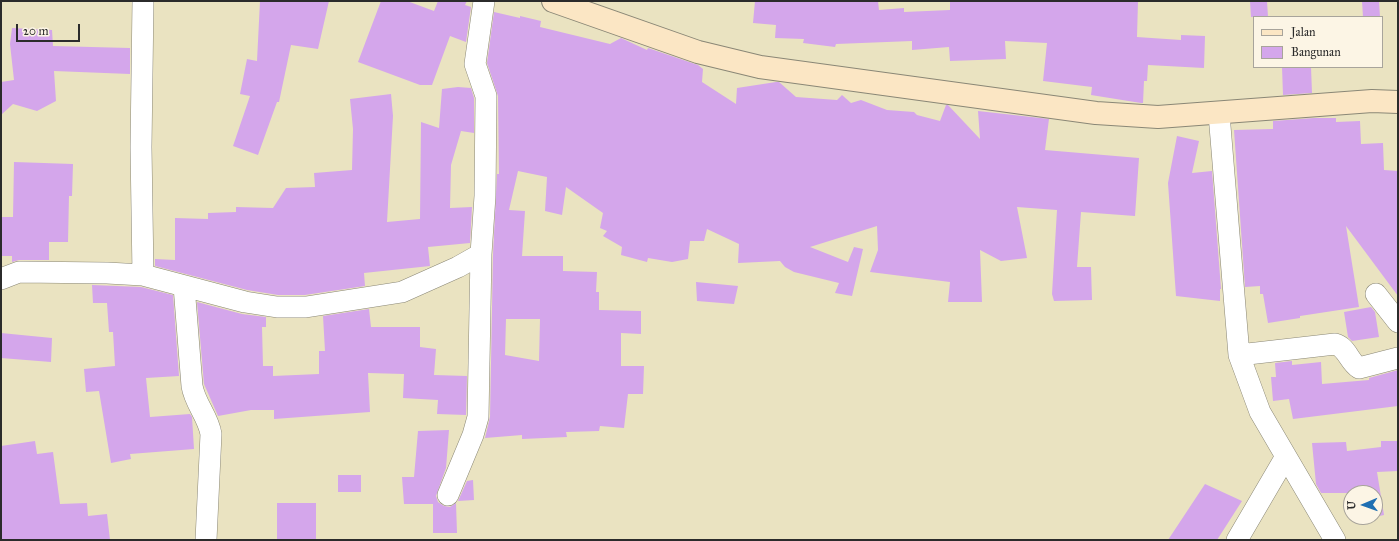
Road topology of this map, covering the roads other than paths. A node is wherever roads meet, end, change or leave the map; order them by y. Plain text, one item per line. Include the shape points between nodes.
1 (143, 1) edge
2 (484, 1) edge
3 (553, 1) edge
4 (1398, 102) edge
5 (1220, 114) junction
6 (481, 254) junction
7 (143, 275) junction
8 (1, 279) edge
9 (184, 286) junction
10 (1376, 294) dead end
11 (1398, 322) edge
12 (1239, 355) junction
13 (1398, 358) edge
14 (1286, 458) junction
15 (448, 495) dead end
16 (206, 540) edge
17 (1237, 540) edge
18 (1335, 540) edge

1 - 7 street via 140,147
2 - 6 street via 475,64 486,96 485,196
3 - 5 main road via 698,52 760,67 1096,113 1158,117
4 - 5 main road via 1372,101
5 - 12 street
6 - 9 street via 402,292 306,307 277,307 245,302
6 - 15 street via 478,417
7 - 8 street via 19,272
7 - 9 street
9 - 16 street via 192,386 207,418 211,434
10 - 11 street
12 - 13 street via 1335,344 1341,346 1359,368
12 - 14 street via 1260,412
14 - 17 street
14 - 18 street

